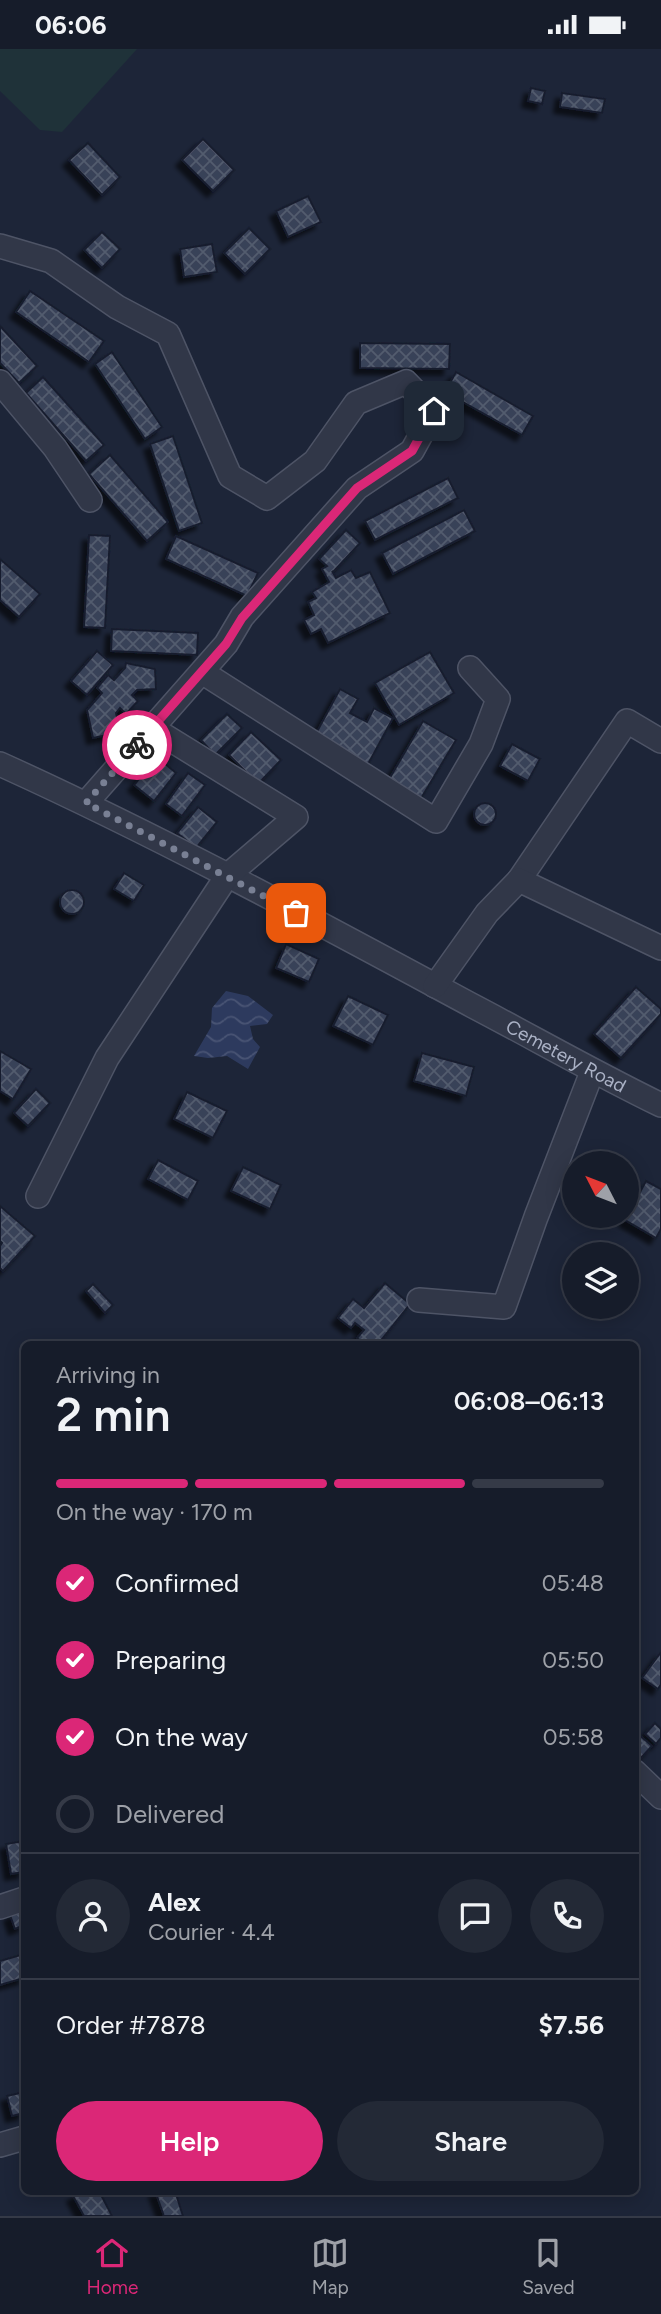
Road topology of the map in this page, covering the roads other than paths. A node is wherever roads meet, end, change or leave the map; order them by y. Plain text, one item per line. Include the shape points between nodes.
1 (0, 246) edge
2 (0, 383) edge
3 (90, 500) dead end
4 (470, 668) dead end
5 (202, 671) junction
6 (152, 728) junction
7 (661, 741) edge
8 (0, 764) edge
9 (86, 803) junction
10 (227, 876) junction
11 (519, 880) junction
12 (661, 947) edge
13 (435, 986) junction
14 (592, 1072) junction
15 (661, 1105) edge
16 (38, 1196) dead end
17 (419, 1300) dead end
18 (639, 1776) edge
19 (661, 1797) edge
20 (21, 1900) edge
21 (0, 1907) edge
22 (21, 2139) edge
23 (0, 2145) edge

1 - 5 street via 51,261 117,307 168,334 230,476 267,498 315,461 356,403 405,381 434,411 412,451 357,488 242,618
2 - 3 street via 55,448
4 - 5 street via 498,699 481,744 436,821
5 - 6 street
6 - 9 street
6 - 10 street via 296,817
7 - 11 street via 627,721
8 - 9 street, Cemetery Road
9 - 10 street, Cemetery Road
10 - 13 street, Cemetery Road
10 - 16 street via 107,1058
11 - 12 street
11 - 13 street via 487,913
13 - 14 street, Cemetery Road
14 - 15 street, Cemetery Road
14 - 17 street via 505,1307
18 - 19 street
20 - 21 street
22 - 23 street

